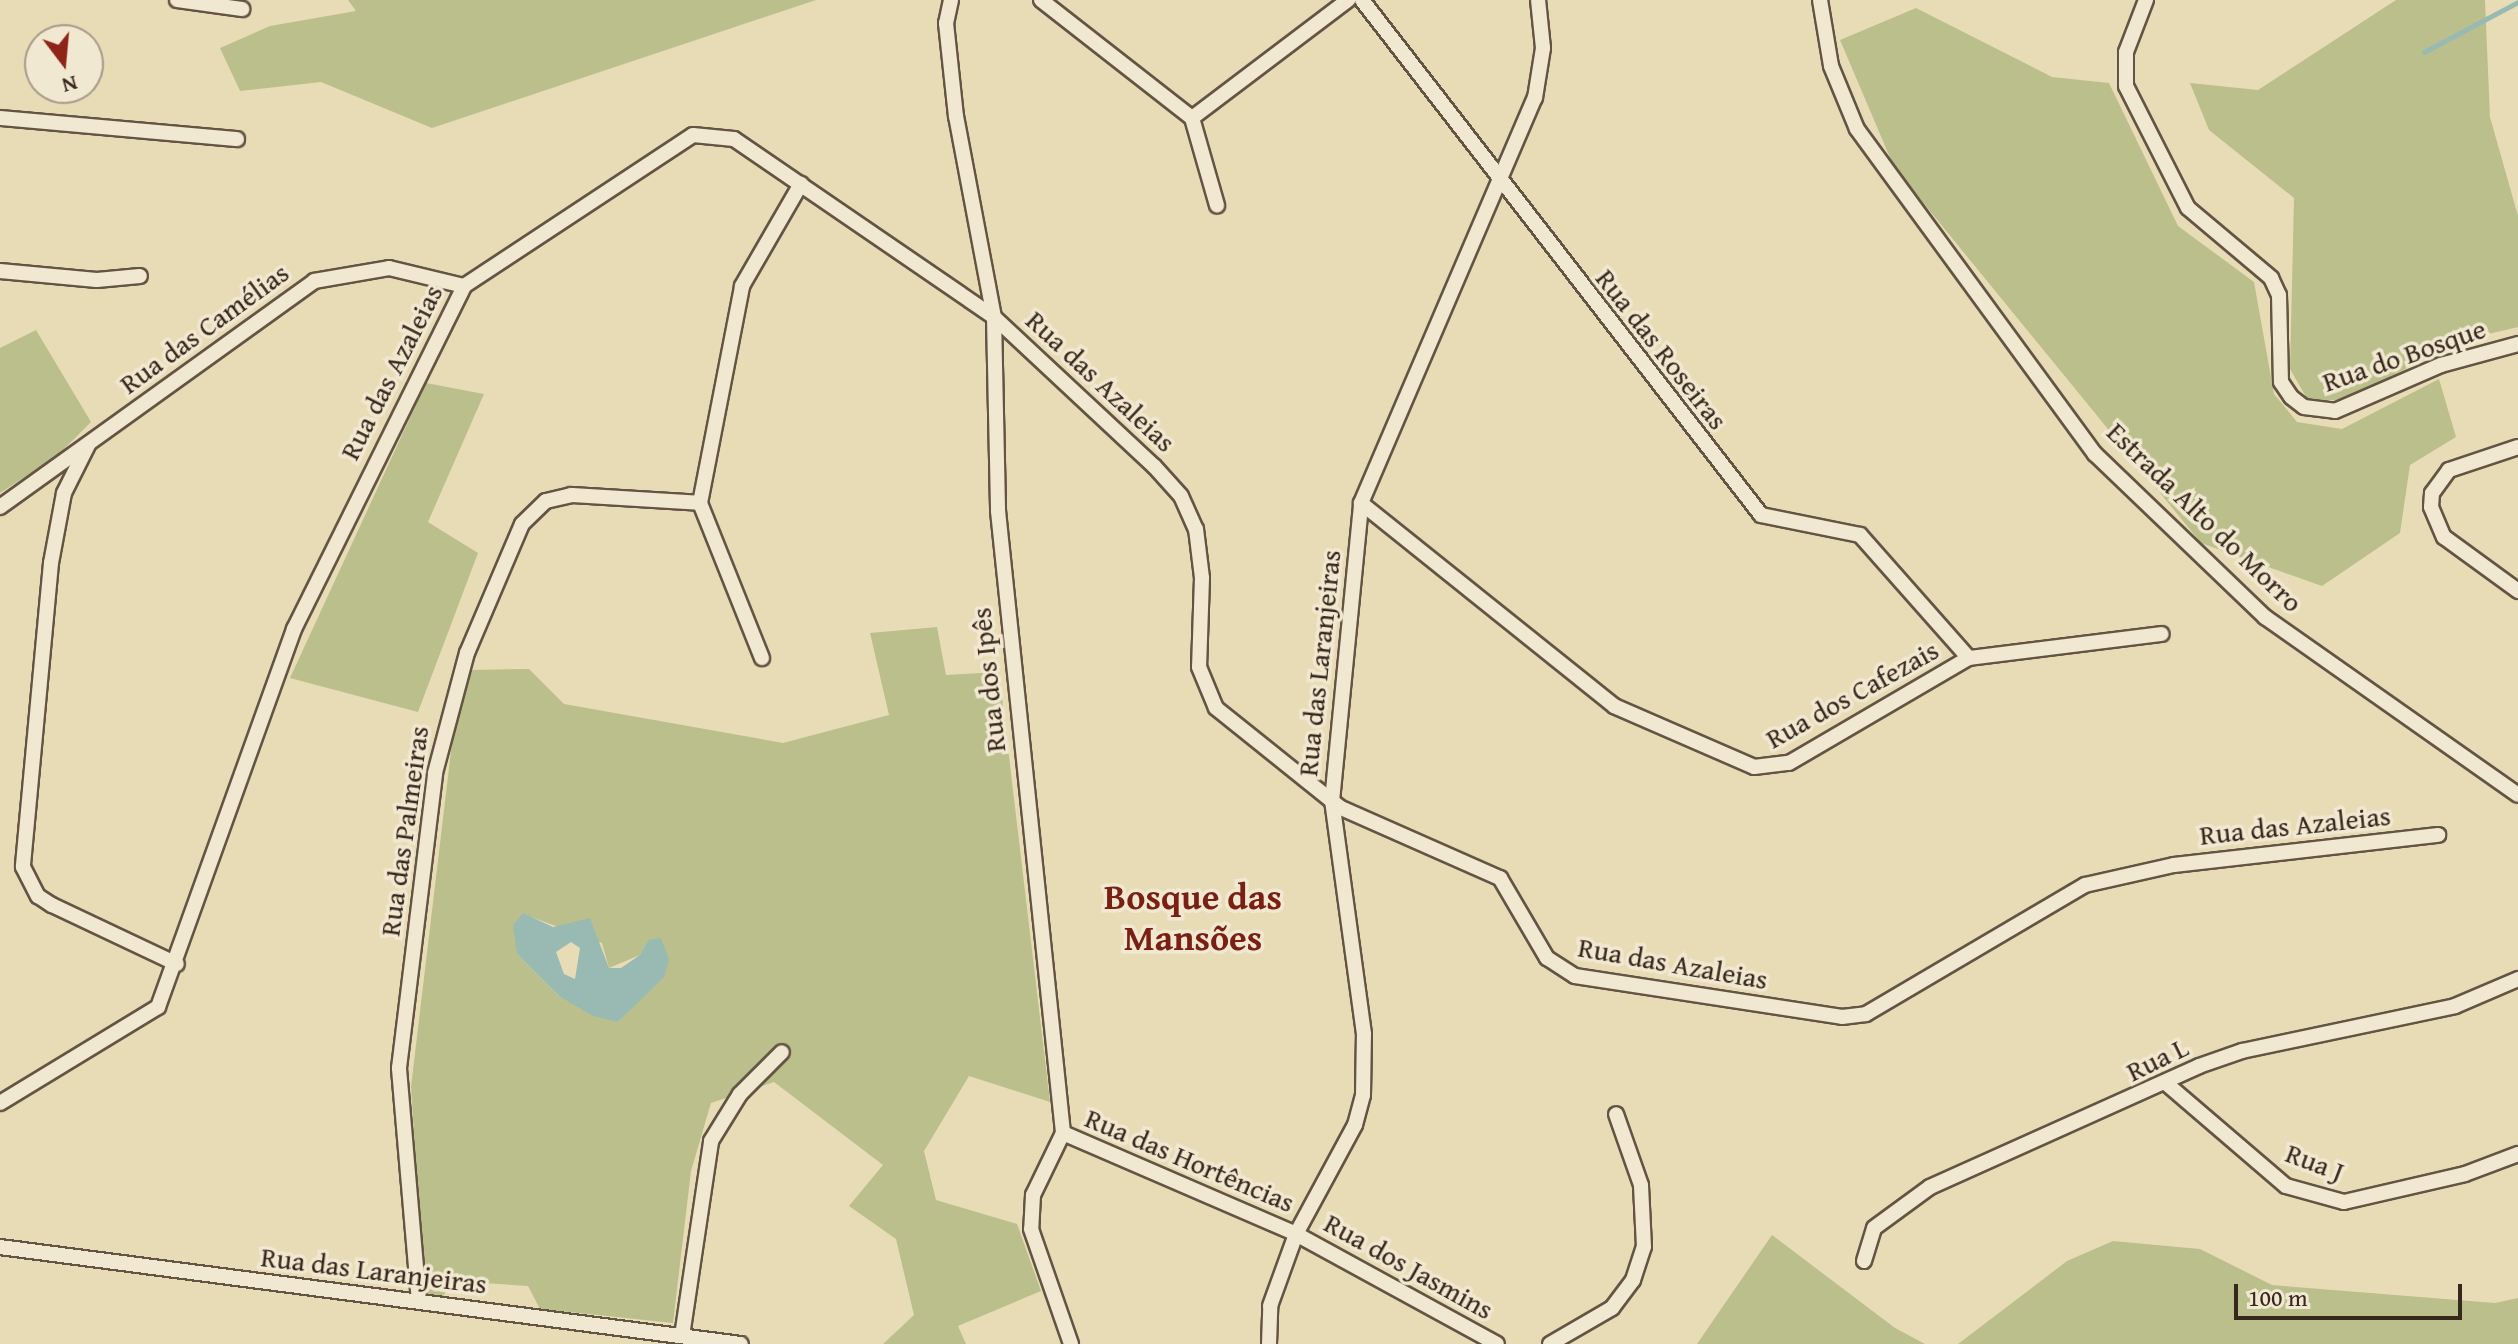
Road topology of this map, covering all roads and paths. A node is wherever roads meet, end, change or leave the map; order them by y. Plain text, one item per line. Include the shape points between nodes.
1 (177, 0) edge
2 (951, 0) edge
3 (1041, 0) edge
4 (1348, 0) edge
5 (1362, 0) edge
6 (1538, 0) edge
7 (1820, 0) edge
8 (2146, 0) edge
9 (242, 9) dead end
10 (0, 118) edge
11 (1192, 118) junction
12 (237, 139) dead end
13 (1497, 181) junction
14 (801, 184) junction
15 (1217, 205) dead end
16 (0, 271) edge
17 (140, 276) dead end
18 (464, 286) junction
19 (994, 317) junction
20 (2518, 344) edge
21 (88, 445) junction
22 (2518, 447) edge
23 (700, 503) junction
24 (1361, 503) junction
25 (0, 507) edge
26 (2518, 591) edge
27 (2162, 634) dead end
28 (762, 658) dead end
29 (1969, 658) junction
30 (2518, 795) edge
31 (1332, 801) junction
32 (2438, 835) dead end
33 (177, 964) junction
34 (2518, 979) edge
35 (782, 1052) dead end
36 (2168, 1085) junction
37 (0, 1089) edge
38 (15, 1094) junction
39 (0, 1103) edge
40 (1616, 1114) dead end
41 (1063, 1133) junction
42 (2518, 1154) edge
43 (1296, 1234) junction
44 (0, 1247) edge
45 (1864, 1261) dead end
46 (419, 1302) junction
47 (682, 1336) junction
48 (741, 1344) edge
49 (1071, 1344) edge
50 (1269, 1344) edge
51 (1497, 1344) edge
52 (1550, 1344) edge

1 - 9 street
2 - 19 street, Rua dos Ipês via 946,23 954,103
3 - 11 street
4 - 11 street
5 - 13 street, Rua das Roseiras
6 - 13 street, Rua das Laranjeiras via 1542,69
7 - 30 street, Estrada Alto do Morro via 1831,66 1857,129 2095,454 2265,617
8 - 20 street, Rua do Bosque via 2126,52 2126,86 2188,208 2271,278 2280,304 2281,382 2291,397 2304,407 2335,411 2441,365
10 - 12 street
11 - 15 street
13 - 24 street, Rua das Laranjeiras
13 - 29 street, Rua das Roseiras via 1761,515 1860,535
14 - 18 street, Rua das Azaleias via 734,139 693,135
14 - 19 street, Rua das Azaleias
14 - 23 street via 742,286
16 - 17 street via 97,280
18 - 21 street, Rua das Camélias via 389,268 314,281
18 - 33 street, Rua das Azaleias via 294,629
19 - 31 street, Rua das Azaleias via 1181,496 1196,529 1202,578 1199,667 1204,689 1231,722
19 - 41 street, Rua dos Ipês via 998,511
21 - 25 street, Rua das Camélias
21 - 33 street via 64,493 51,563 23,867 38,896 52,905
22 - 26 street via 2449,470 2432,493 2431,507 2444,537
23 - 28 street
23 - 46 street, Rua das Palmeiras via 571,495 546,501 522,524 467,653 435,773 399,1068
24 - 29 street, Rua dos Cafezais via 1614,706 1754,767 1789,763
24 - 31 street, Rua das Laranjeiras
27 - 29 street, Rua dos Cafezais
31 - 32 street, Rua das Azaleias via 1500,878 1547,958 1575,976 1842,1017 1884,1007 2085,885 2174,865
31 - 43 street, Rua das Laranjeiras via 1365,1071 1355,1125
33 - 38 street, Rua das Azaleias via 158,1007
34 - 36 street, Rua L via 2455,1006 2242,1051
35 - 47 street via 740,1094 711,1141
36 - 42 street, Rua J via 2286,1186 2344,1202 2465,1174
36 - 45 street, Rua L via 1930,1187 1874,1228
37 - 38 street
38 - 39 street, Rua das Azaleias
40 - 52 street via 1644,1199 1644,1247 1633,1280 1612,1308
41 - 43 street, Rua das Hortências
41 - 49 street, Rua dos Ipês via 1030,1213
43 - 50 street, Rua das Laranjeiras via 1270,1306
43 - 51 street, Rua dos Jasmins
44 - 46 street, Rua das Laranjeiras
46 - 47 street, Rua das Laranjeiras
47 - 48 street, Rua das Laranjeiras

